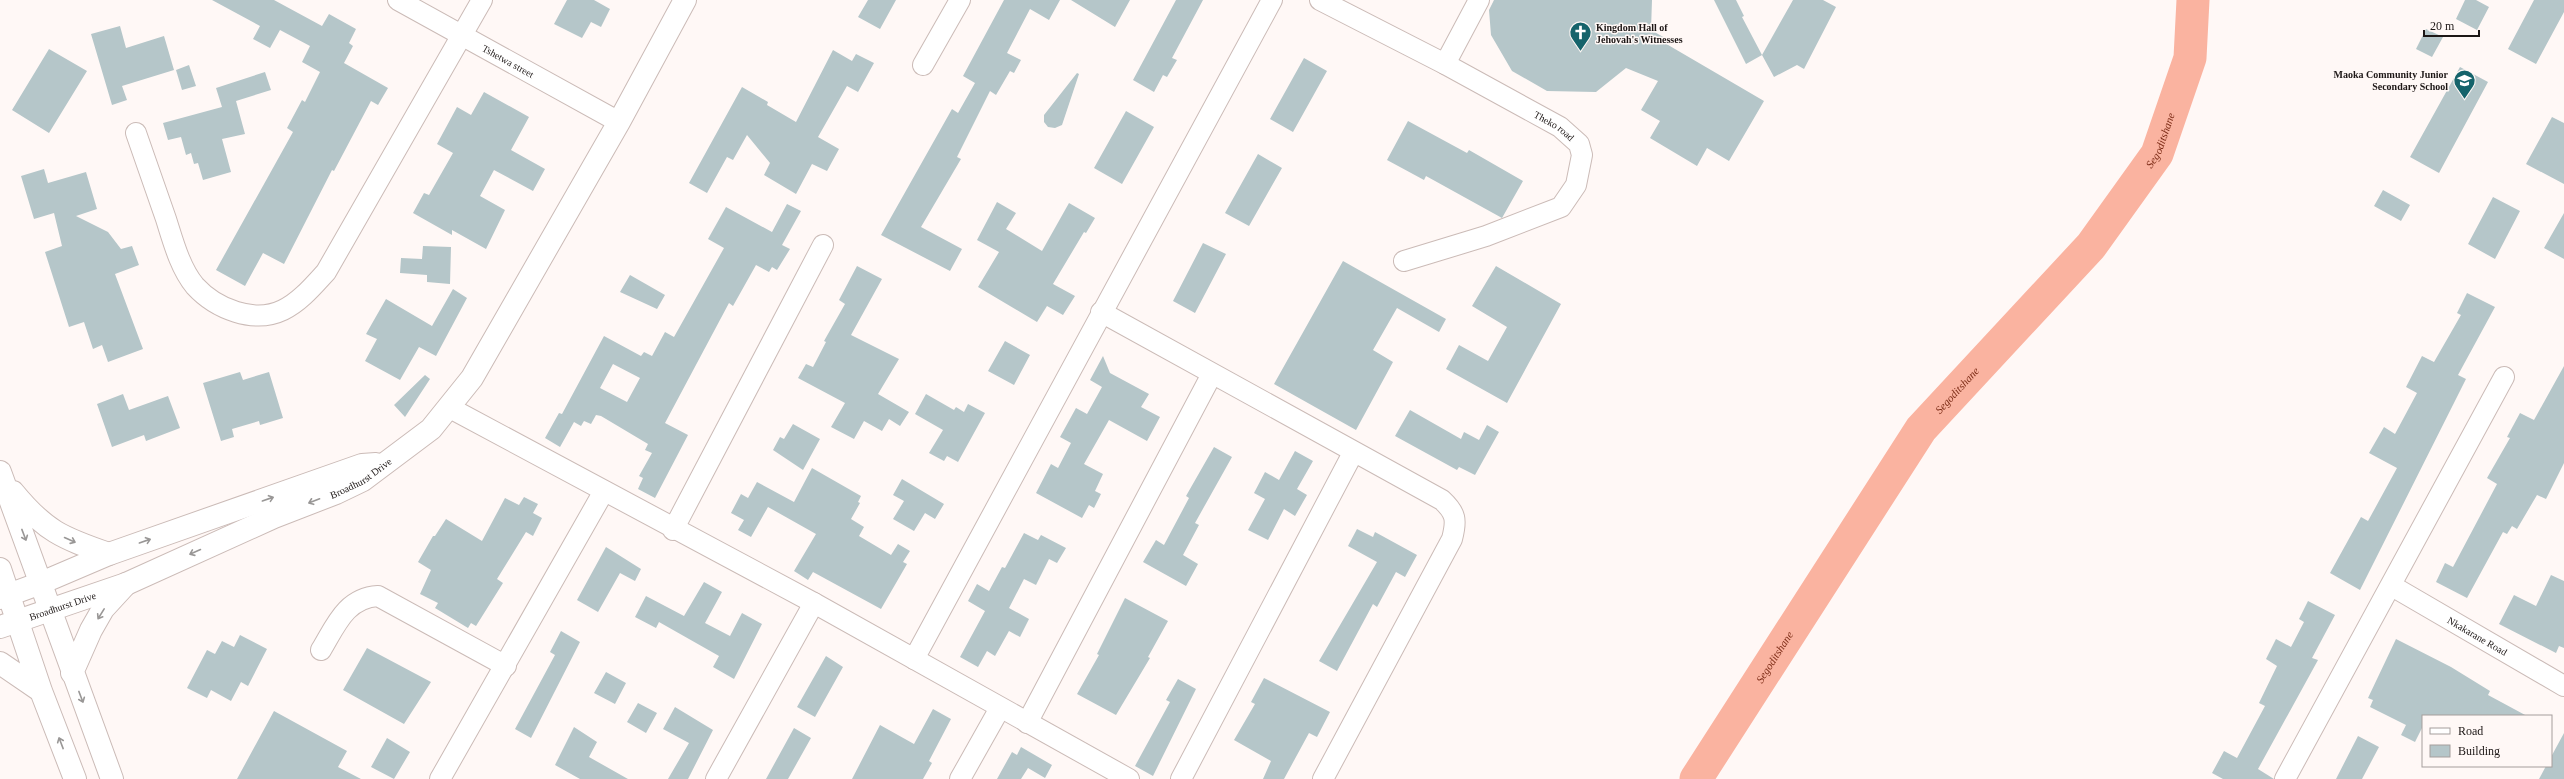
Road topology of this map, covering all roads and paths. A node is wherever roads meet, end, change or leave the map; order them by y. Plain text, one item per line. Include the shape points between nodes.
1 (398, 0) edge
2 (482, 0) edge
3 (685, 0) edge
4 (960, 0) edge
5 (1272, 0) edge
6 (1320, 0) edge
7 (1479, 0) edge
8 (463, 35) junction
9 (1445, 64) junction
10 (923, 65) dead end
11 (619, 122) junction
12 (136, 133) dead end
13 (822, 245) dead end
14 (1404, 261) dead end
15 (1101, 312) junction
16 (1212, 374) junction
17 (2504, 376) dead end
18 (450, 408) junction
19 (1353, 453) junction
20 (385, 463) junction
21 (1, 474) edge
22 (604, 491) junction
23 (674, 530) junction
24 (108, 554) junction
25 (0, 569) edge
26 (41, 583) junction
27 (126, 584) junction
28 (2392, 586) junction
29 (4, 596) edge
30 (814, 604) junction
31 (51, 611) junction
32 (9, 624) edge
33 (321, 650) dead end
34 (914, 659) junction
35 (0, 663) edge
36 (506, 666) junction
37 (72, 673) junction
38 (2564, 686) edge
39 (41, 691) junction
40 (1000, 708) junction
41 (1026, 723) junction
42 (1124, 778) edge
43 (75, 779) edge
44 (112, 779) edge
45 (440, 779) edge
46 (716, 779) edge
47 (960, 779) edge
48 (1181, 779) edge
49 (1323, 779) edge
50 (2285, 779) edge

1 - 8 street, Tshetwa street
2 - 8 street
3 - 11 street
4 - 10 street
5 - 15 street
6 - 9 street, Theko road
7 - 9 street
8 - 11 street, Tshetwa street
8 - 12 street via 326,272 307,293 283,310 258,316 240,314 217,304 195,286 178,256
9 - 14 street, Theko road via 1560,127 1579,144 1582,155 1580,168 1576,184 1560,207 1486,236
11 - 18 street via 472,378
13 - 23 street
15 - 16 street
15 - 34 street
16 - 19 street
16 - 41 street
17 - 28 street
18 - 20 street via 430,428
18 - 22 street
19 - 48 street
19 - 49 street via 1442,500 1453,511 1456,521 1452,539
24 -> 20 street, Broadhurst Drive via 362,465
20 -> 27 street, Broadhurst Drive via 364,480 274,517
21 -> 24 street via 29,510 48,528 77,543
21 -> 26 street
22 - 23 street
22 - 36 street
23 - 30 street
24 - 26 street, Broadhurst Drive
25 - 29 street
26 - 29 street, Broadhurst Drive
26 - 31 street
27 - 31 street, Broadhurst Drive
27 -> 37 street via 103,609
28 - 38 street, Nkakarane Road
28 - 50 street
29 - 32 street
30 - 34 street
30 - 46 street
31 - 32 street, Broadhurst Drive
31 - 37 street
32 - 39 street
33 - 36 street via 345,611 364,597 378,596
34 - 40 street
35 - 39 street
36 - 45 street
37 -> 44 street
43 -> 39 street
40 - 41 street
40 - 47 street
41 - 42 street

